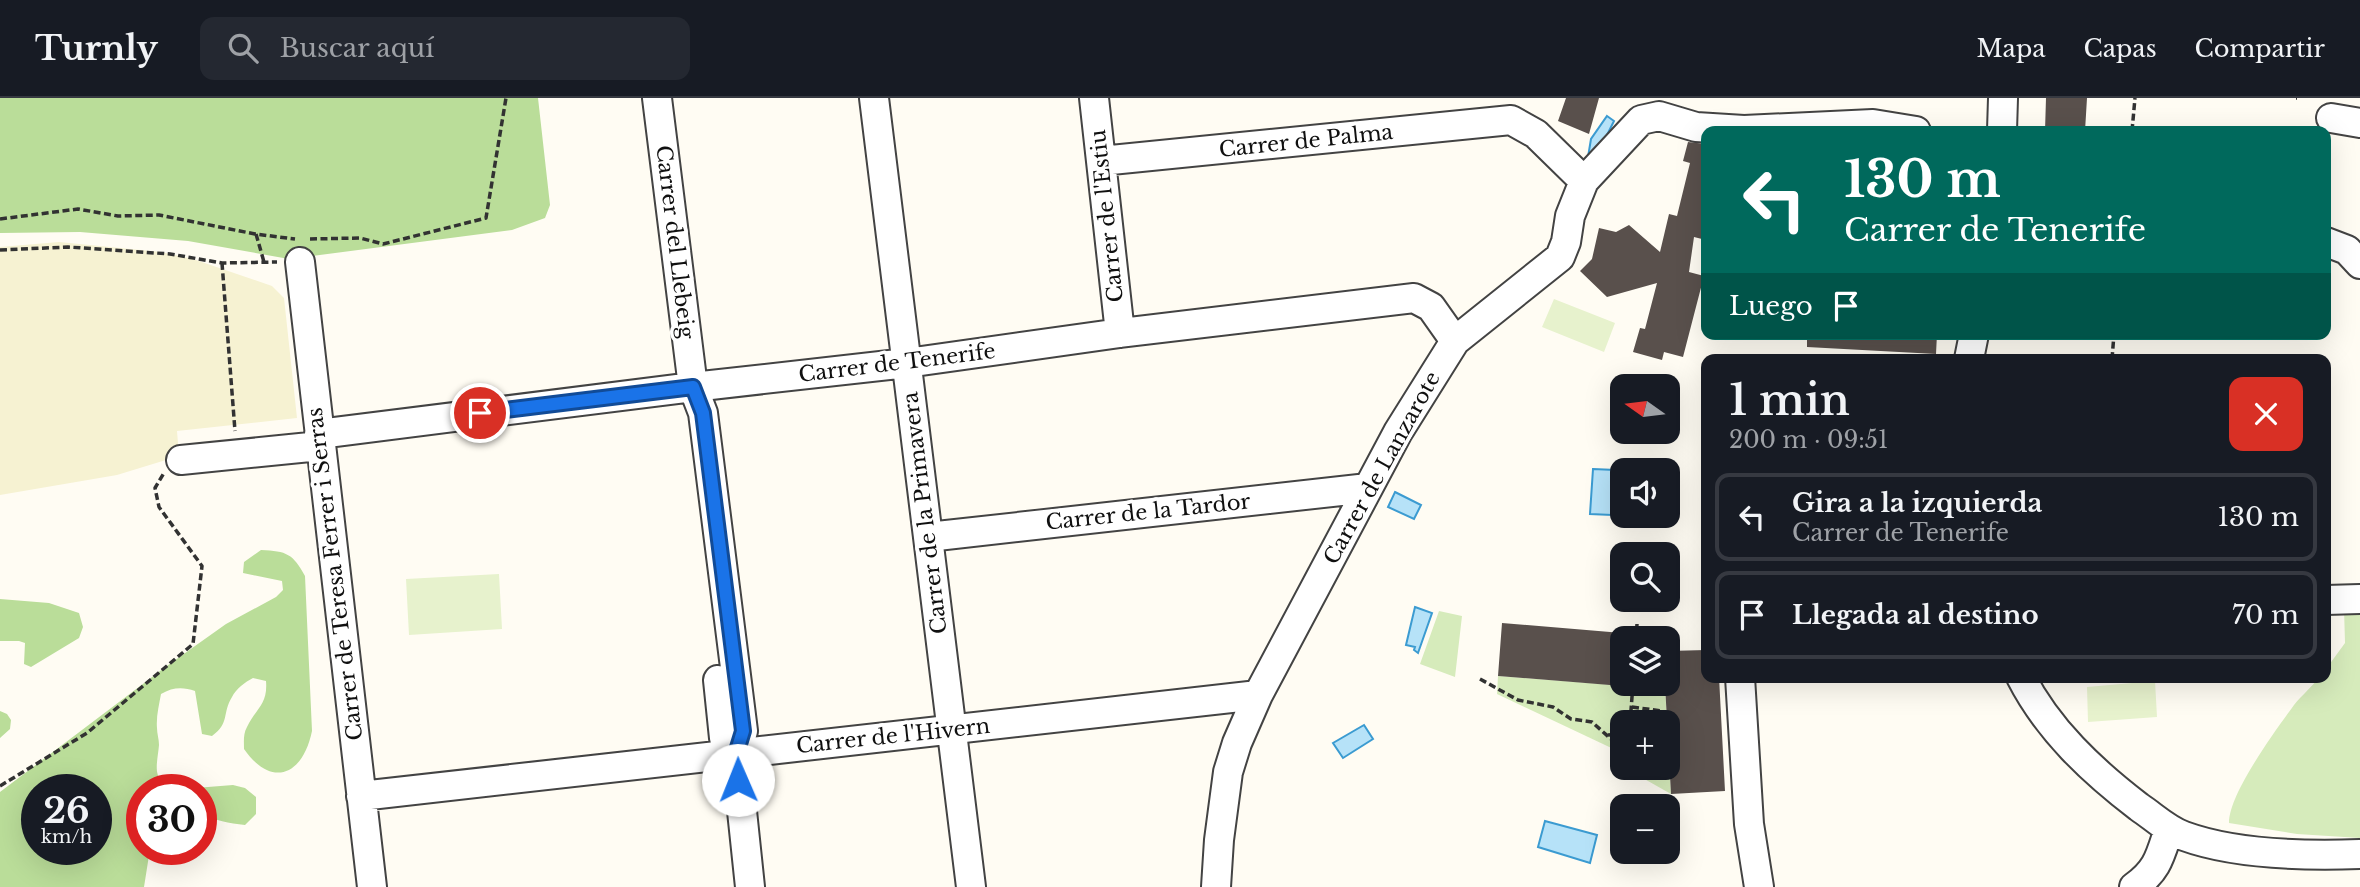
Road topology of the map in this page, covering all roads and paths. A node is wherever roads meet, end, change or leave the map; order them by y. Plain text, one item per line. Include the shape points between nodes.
1 (506, 98) edge
2 (657, 98) edge
3 (874, 98) edge
4 (1094, 98) edge
5 (2003, 98) edge
6 (2135, 98) edge
7 (2331, 118) dead end
8 (2360, 123) edge
9 (1837, 126) edge
10 (1886, 126) edge
11 (2002, 126) edge
12 (2132, 126) edge
13 (1701, 127) edge
14 (1101, 161) junction
15 (1584, 181) junction
16 (0, 219) edge
17 (256, 234) junction
18 (2331, 244) edge
19 (0, 250) edge
20 (222, 262) junction
21 (264, 262) junction
22 (300, 262) joint
23 (2360, 264) edge
24 (1120, 333) junction
25 (1455, 341) junction
26 (907, 363) junction
27 (693, 387) junction
28 (320, 440) junction
29 (236, 454) junction
30 (181, 460) joint
31 (1368, 488) junction
32 (928, 537) junction
33 (2360, 599) edge
34 (2331, 600) edge
35 (1480, 679) dead end
36 (1740, 683) edge
37 (2024, 683) edge
38 (1258, 695) junction
39 (1632, 696) edge
40 (1632, 707) junction
41 (1632, 710) edge
42 (1661, 710) dead end
43 (952, 730) junction
44 (1606, 735) junction
45 (1610, 735) edge
46 (1610, 737) edge
47 (736, 754) junction
48 (0, 786) edge
49 (361, 796) junction
50 (2169, 829) junction
51 (2360, 854) edge
52 (372, 887) edge
53 (750, 887) edge
54 (971, 887) edge
55 (1216, 887) edge
56 (1759, 887) edge
57 (2134, 887) edge

1 - 17 path via 486,219 383,244 360,238
2 - 27 street, Carrer del Llebeig
3 - 26 street, Carrer de la Primavera
4 - 14 street, Carrer de l'Estiu
5 - 11 street
6 - 12 path
7 - 8 street
9 - 10 street
13 - 15 street via 1659,116 1642,120
14 - 15 street, Carrer de Palma via 1511,120 1536,134
14 - 24 street, Carrer de l'Estiu
15 - 25 street, Carrer de Lanzarote via 1560,257
16 - 17 path via 78,209 118,216 159,215
17 - 21 path
18 - 23 street via 2347,250
19 - 20 path via 68,247
20 - 21 path
20 - 29 path
21 - 22 path
22 - 28 street, Carrer de Teresa Ferrer i Serras
24 - 25 street, Carrer de Tenerife via 1414,298 1431,307
24 - 26 street, Carrer de Tenerife
25 - 31 street, Carrer de Lanzarote
26 - 27 street, Carrer de Tenerife
26 - 32 street, Carrer de la Primavera
27 - 28 street, Carrer de Tenerife
27 - 47 street, Carrer del Llebeig via 703,413 743,731
28 - 29 street, Carrer de Tenerife
28 - 49 street, Carrer de Teresa Ferrer i Serras
29 - 30 street, Carrer de Tenerife
30 - 48 path via 161,475 155,488 159,507 202,566 192,644 87,733
31 - 32 street, Carrer de la Tardor
31 - 38 street, Carrer de Lanzarote
32 - 43 street, Carrer de la Primavera
33 - 34 street
35 - 44 path via 1518,700 1592,722
36 - 56 street via 1749,824
37 - 50 street via 2067,743 2112,786
38 - 43 street, Carrer de l'Hivern
38 - 55 street, Carrer de Lanzarote via 1228,772
39 - 40 path
40 - 41 path
40 - 42 path
43 - 47 street, Carrer de l'Hivern
43 - 54 street, Carrer de la Primavera
44 - 45 path
44 - 46 path
47 - 49 street, Carrer de l'Hivern
47 - 53 street, Carrer del Llebeig
49 - 52 street, Carrer de Teresa Ferrer i Serras
50 - 51 street via 2226,846
50 - 57 street via 2149,876

